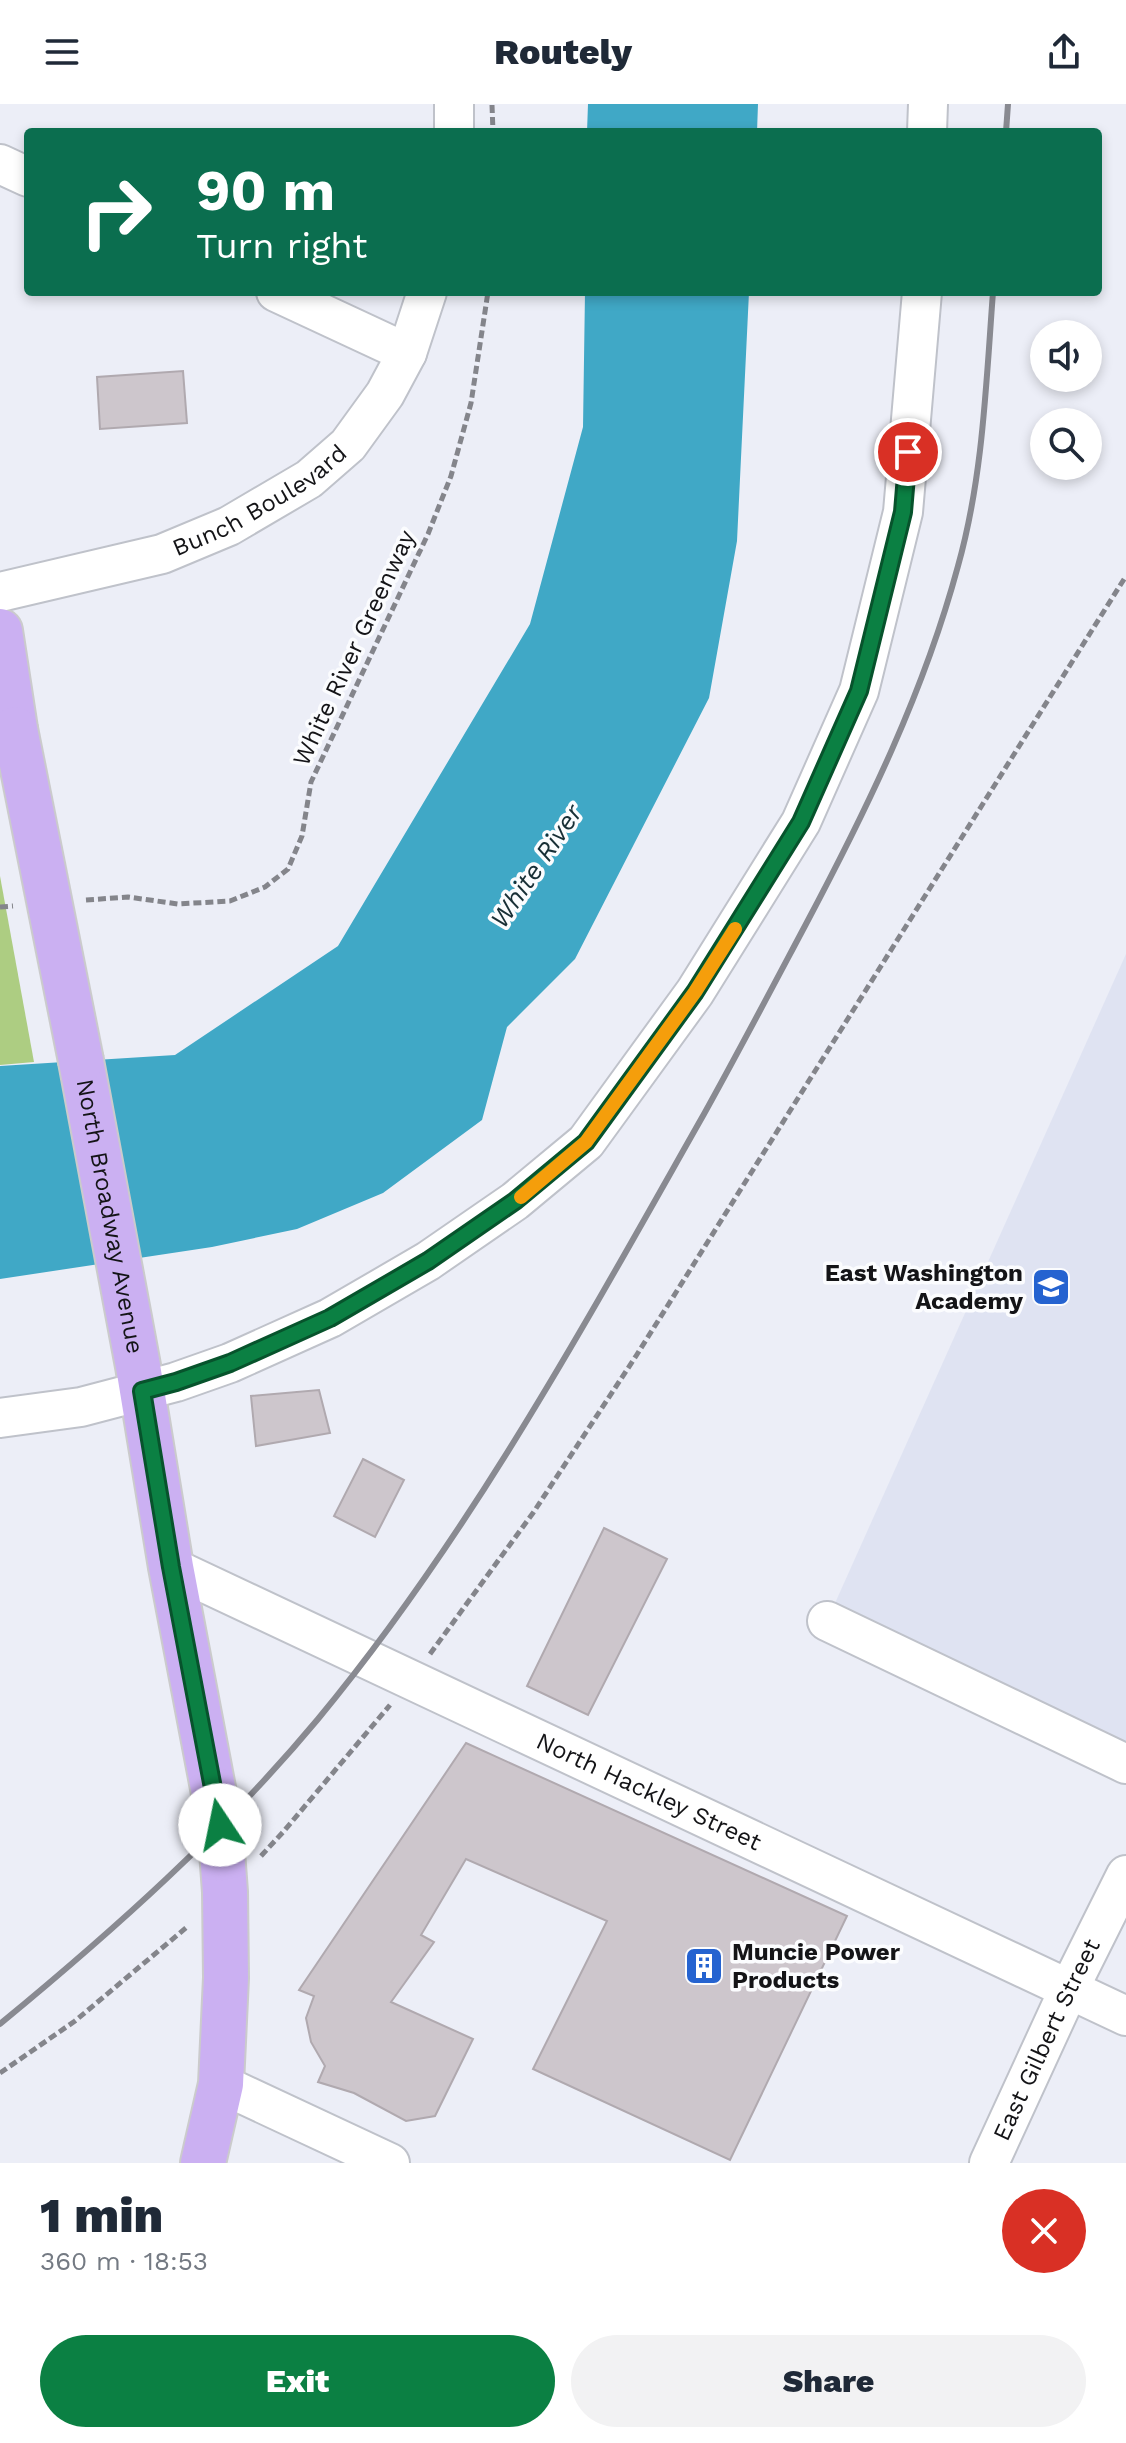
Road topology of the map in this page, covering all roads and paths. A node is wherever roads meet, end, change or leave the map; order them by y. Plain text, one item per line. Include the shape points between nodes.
1 (454, 104) edge
2 (492, 104) edge
3 (928, 104) edge
4 (454, 128) edge
5 (493, 128) edge
6 (927, 128) edge
7 (0, 164) edge
8 (24, 175) edge
9 (285, 296) edge
10 (426, 296) edge
11 (487, 296) edge
12 (922, 296) edge
13 (407, 353) junction
14 (1126, 576) edge
15 (0, 592) edge
16 (0, 631) edge
17 (72, 901) dead end
18 (18, 905) dead end
19 (0, 907) edge
20 (140, 1379) junction
21 (0, 1418) edge
22 (171, 1567) junction
23 (827, 1621) dead end
24 (411, 1680) junction
25 (1126, 1764) edge
26 (259, 1858) dead end
27 (1126, 1875) edge
28 (166, 1946) dead end
29 (1069, 1989) junction
30 (1126, 2016) edge
31 (0, 2073) edge
32 (221, 2084) junction
33 (203, 2163) edge
34 (390, 2163) edge
35 (989, 2163) edge

1 - 4 street
2 - 5 path
3 - 6 street
7 - 8 street
9 - 13 street
10 - 13 street, Bunch Boulevard
11 - 17 path, White River Greenway via 471,403 451,476 311,782 302,836 288,869 265,887 230,901
12 - 20 street via 903,512 859,691 801,822 695,992 586,1142 515,1201 428,1261 330,1318 176,1382
13 - 15 street, Bunch Boulevard via 348,445 287,494 162,554
14 - 24 path via 636,1356 533,1513
16 - 20 main road, North Broadway Avenue, bridge
18 - 19 path
20 - 21 street via 81,1407
20 - 22 main road, North Broadway Avenue
22 - 24 street, North Hackley Street
22 - 32 main road, North Broadway Avenue via 220,1825 226,1964
23 - 25 street
24 - 26 path
24 - 29 street, North Hackley Street
27 - 29 street, East Gilbert Street
28 - 31 path via 75,2021
29 - 30 street, North Hackley Street
29 - 35 street, East Gilbert Street
32 - 33 main road, North Broadway Avenue
32 - 34 street

